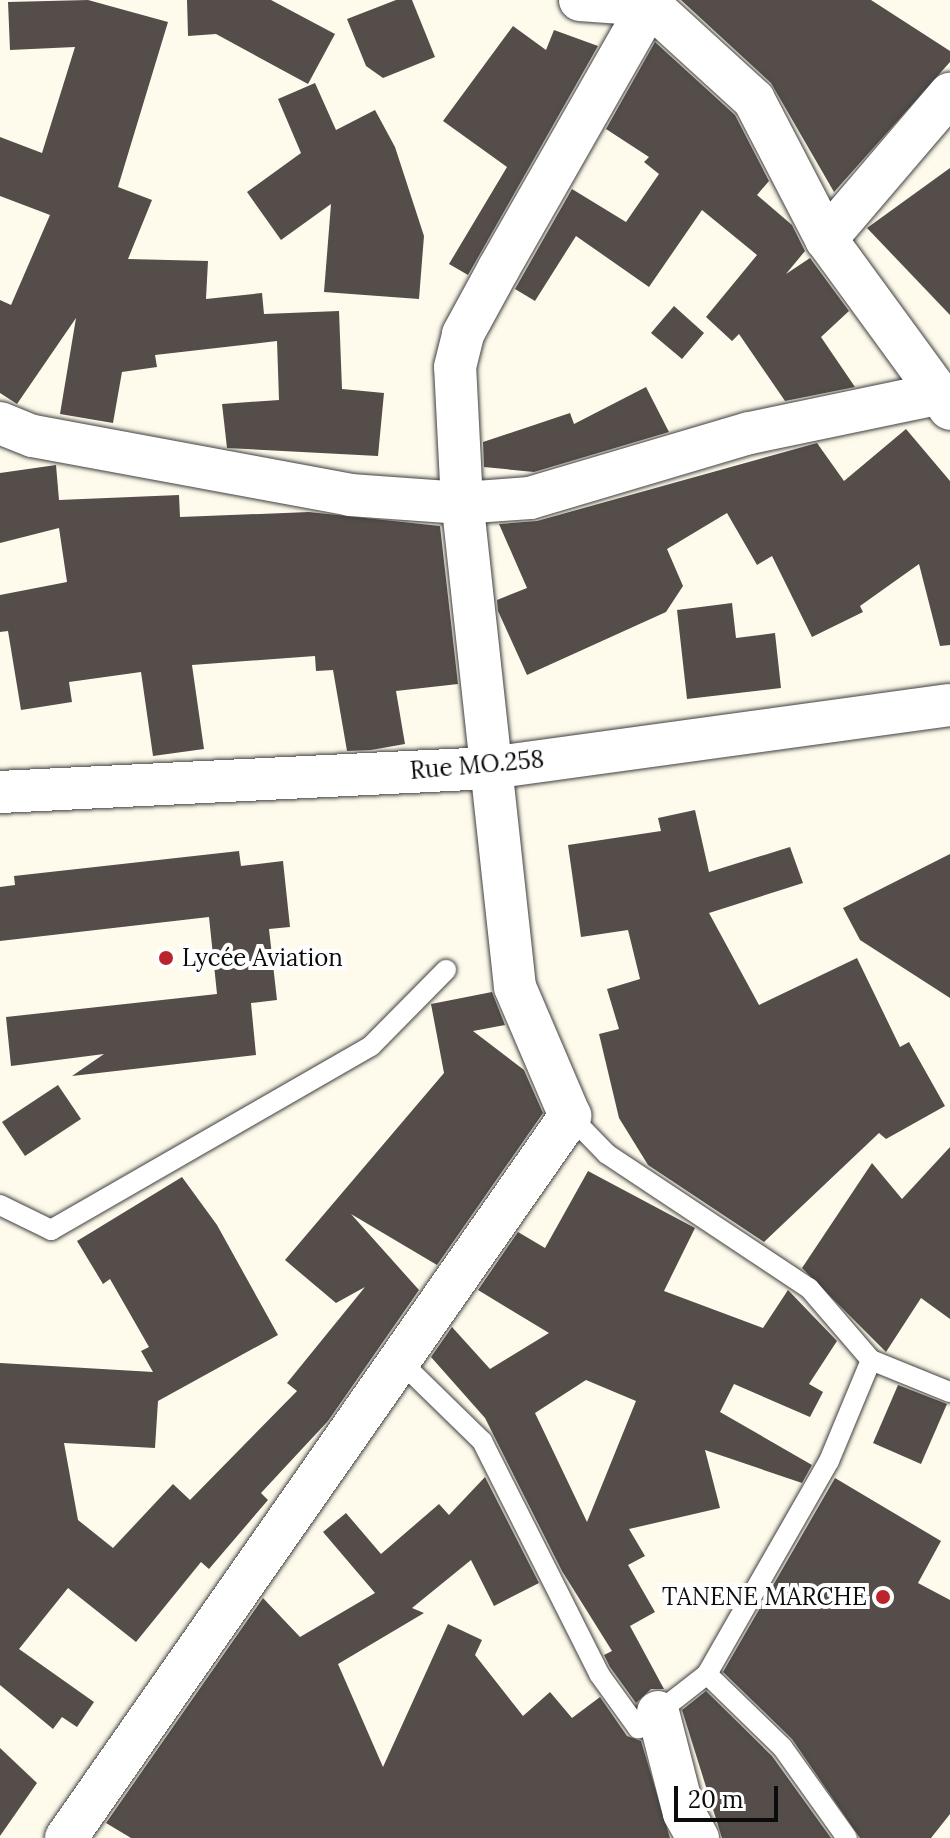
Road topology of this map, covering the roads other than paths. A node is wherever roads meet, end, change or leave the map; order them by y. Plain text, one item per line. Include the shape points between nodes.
1 (580, 0) edge
2 (651, 2) edge
3 (950, 94) edge
4 (826, 239) junction
5 (943, 401) edge
6 (0, 423) edge
7 (462, 503) junction
8 (950, 705) edge
9 (490, 768) junction
10 (0, 792) edge
11 (446, 970) dead end
12 (570, 1116) junction
13 (0, 1205) edge
14 (871, 1360) junction
15 (400, 1361) junction
16 (950, 1392) edge
17 (707, 1674) junction
18 (658, 1712) junction
19 (66, 1838) edge
20 (698, 1838) edge
21 (847, 1838) edge

1 - 2 street
2 - 4 street via 754,100
2 - 7 street via 463,334 455,367
3 - 4 street
4 - 5 street
5 - 7 street via 750,433 530,498
6 - 7 street via 33,436 350,495
7 - 9 street
8 - 9 street, Rue MO.258
9 - 10 street, Rue MO.258
9 - 12 street via 515,987
11 - 13 lane via 371,1046 51,1230
12 - 14 lane via 607,1154 809,1288
12 - 15 street
14 - 16 lane
14 - 17 lane via 829,1461
15 - 18 lane via 482,1441 599,1674 638,1728
15 - 19 street
17 - 18 lane
17 - 21 lane via 782,1747
18 - 20 street via 684,1813

